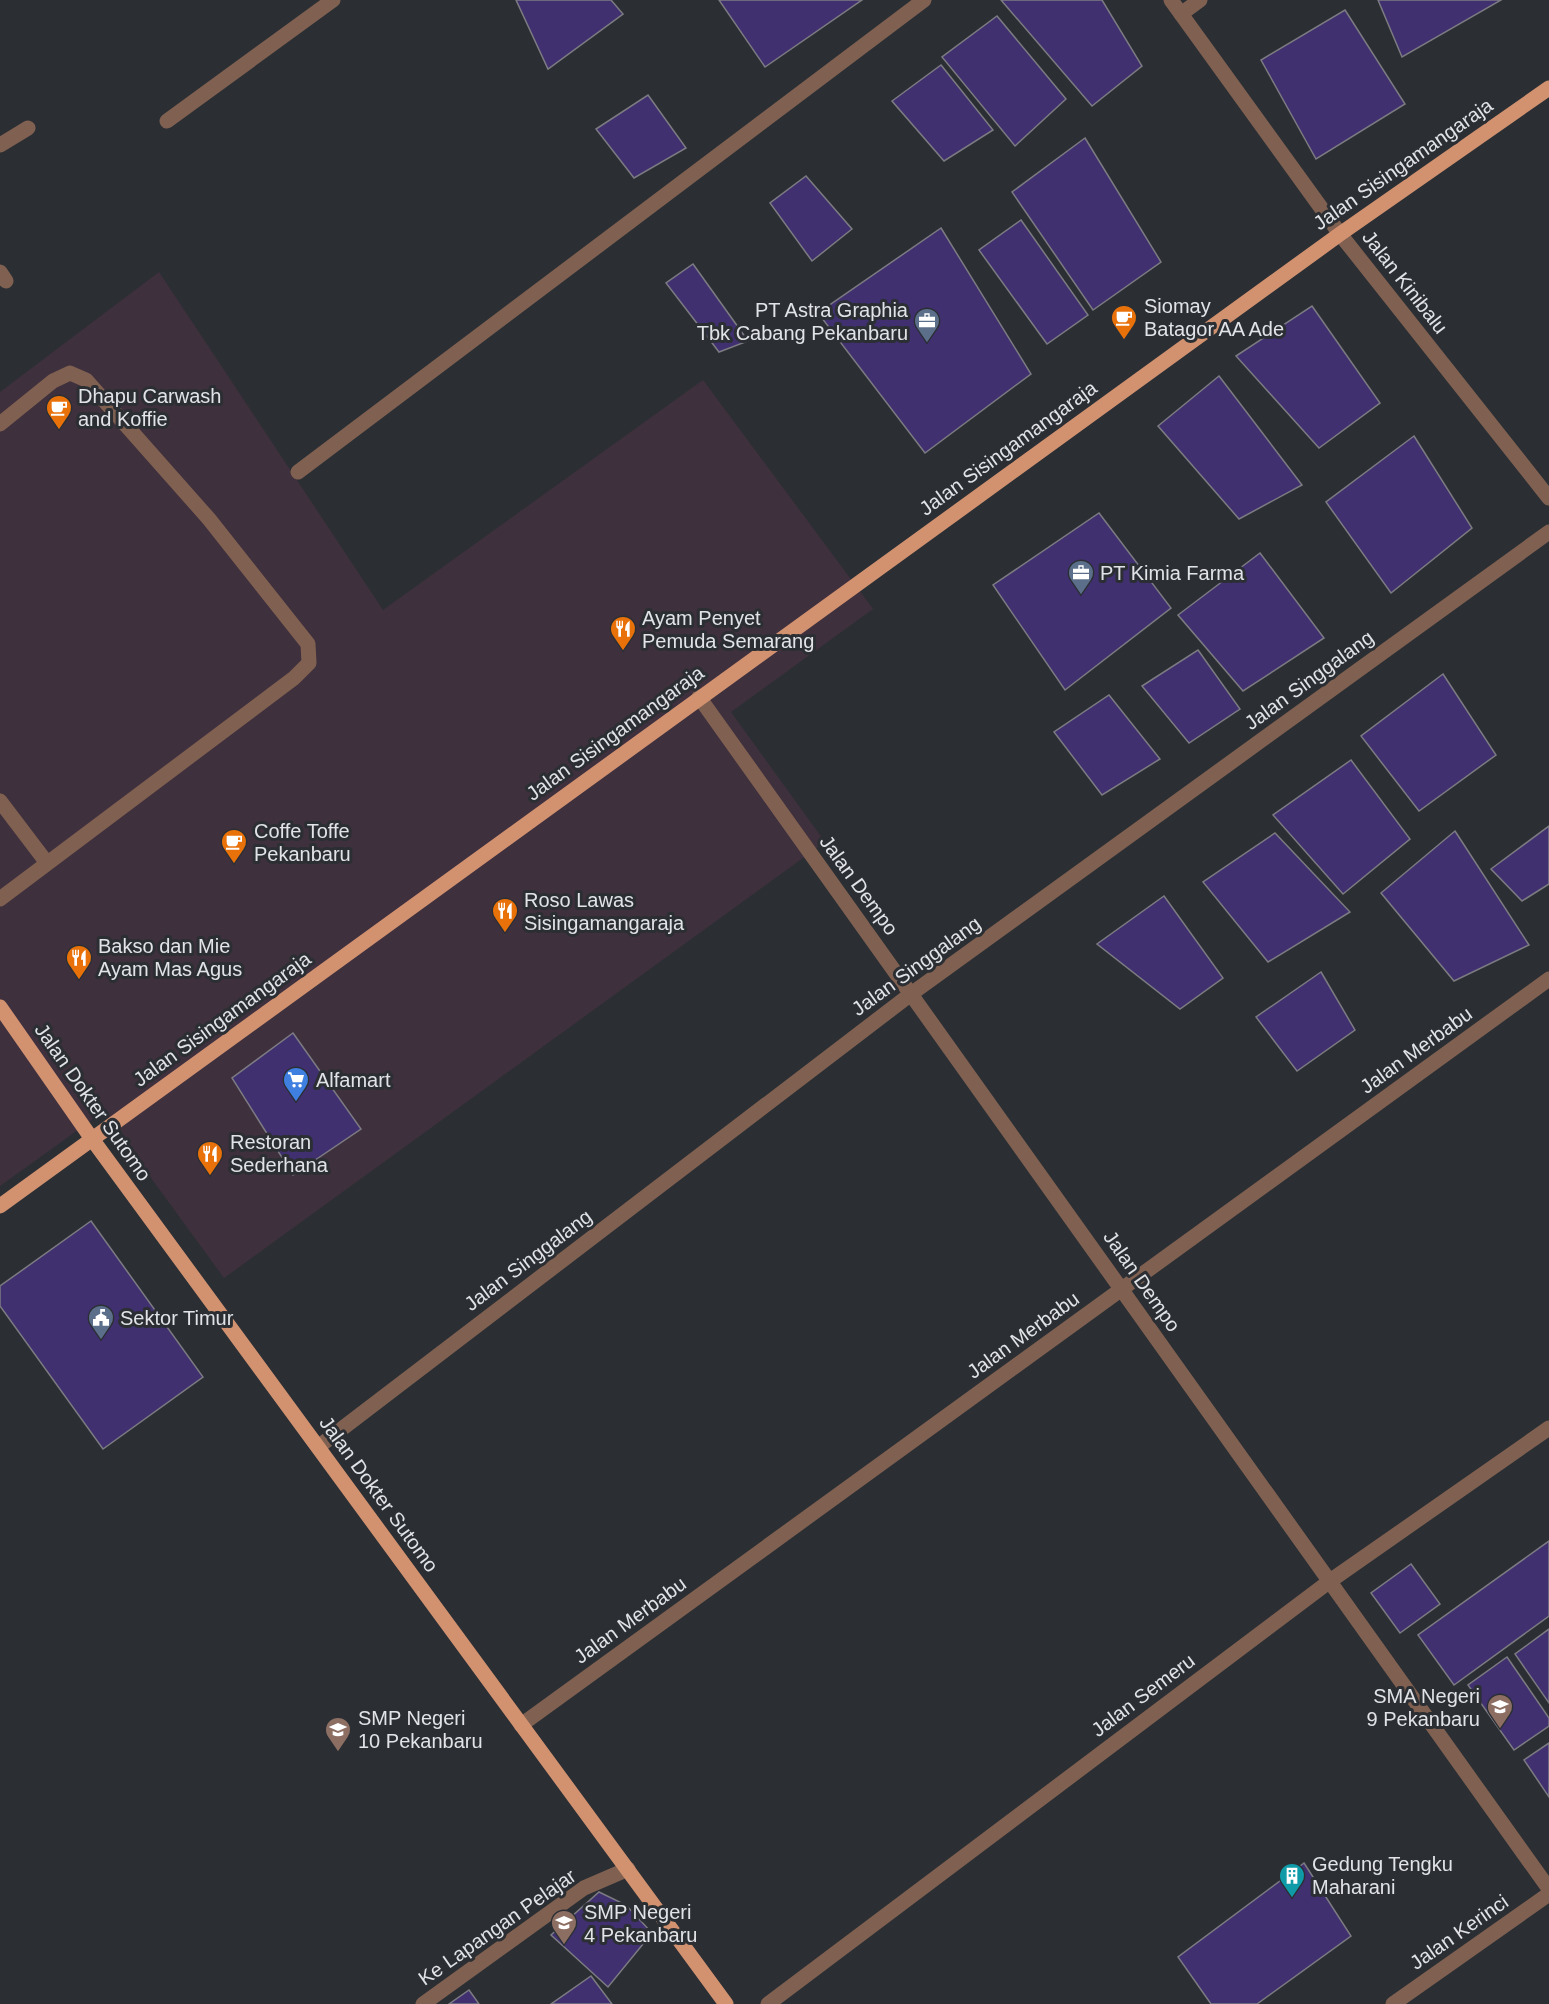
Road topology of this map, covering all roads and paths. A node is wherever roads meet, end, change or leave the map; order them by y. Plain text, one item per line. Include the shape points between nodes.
1 (333, 0) edge
2 (924, 0) edge
3 (1171, 0) edge
4 (1200, 0) edge
5 (1181, 14) junction
6 (1549, 88) edge
7 (167, 121) dead end
8 (28, 128) dead end
9 (0, 145) edge
10 (1340, 234) junction
11 (0, 424) edge
12 (298, 471) dead end
13 (1549, 498) edge
14 (1549, 532) edge
15 (699, 698) junction
16 (0, 801) edge
17 (47, 863) junction
18 (0, 899) edge
19 (1549, 979) edge
20 (911, 994) junction
21 (0, 1007) edge
22 (92, 1139) junction
23 (0, 1206) edge
24 (1122, 1290) junction
25 (1549, 1428) edge
26 (318, 1447) junction
27 (1330, 1581) junction
28 (521, 1725) junction
29 (628, 1869) junction
30 (1549, 1892) edge
31 (423, 2004) edge
32 (726, 2004) edge
33 (768, 2004) edge
34 (1393, 2004) edge

1 - 7 street
2 - 12 street
3 - 5 street, Jalan Kinibalu
4 - 5 street
5 - 10 street, Jalan Kinibalu
6 - 10 main road, Jalan Sisingamangaraja
8 - 9 street
10 - 13 street, Jalan Kinibalu
10 - 15 main road, Jalan Sisingamangaraja
11 - 17 street via 53,381 70,373 86,380 209,519 308,644 309,663 294,678
14 - 20 street, Jalan Singgalang
15 - 20 street, Jalan Dempo
15 - 22 main road, Jalan Sisingamangaraja
16 - 17 street
17 - 18 street
19 - 24 street, Jalan Merbabu
20 - 24 street, Jalan Dempo
20 - 26 street, Jalan Singgalang
21 - 22 main road, Jalan Dokter Sutomo
22 - 23 main road, Jalan Sisingamangaraja
22 - 26 main road, Jalan Dokter Sutomo
24 - 27 street, Jalan Dempo
24 - 28 street, Jalan Merbabu
25 - 27 street, Jalan Semeru
26 - 28 main road, Jalan Dokter Sutomo
27 - 30 street, Jalan Dempo
27 - 33 street, Jalan Semeru
28 - 29 main road, Jalan Dokter Sutomo
29 - 31 street, Ke Lapangan Pelajar via 584,1888
29 - 32 main road, Jalan Dokter Sutomo
30 - 34 street, Jalan Kerinci

